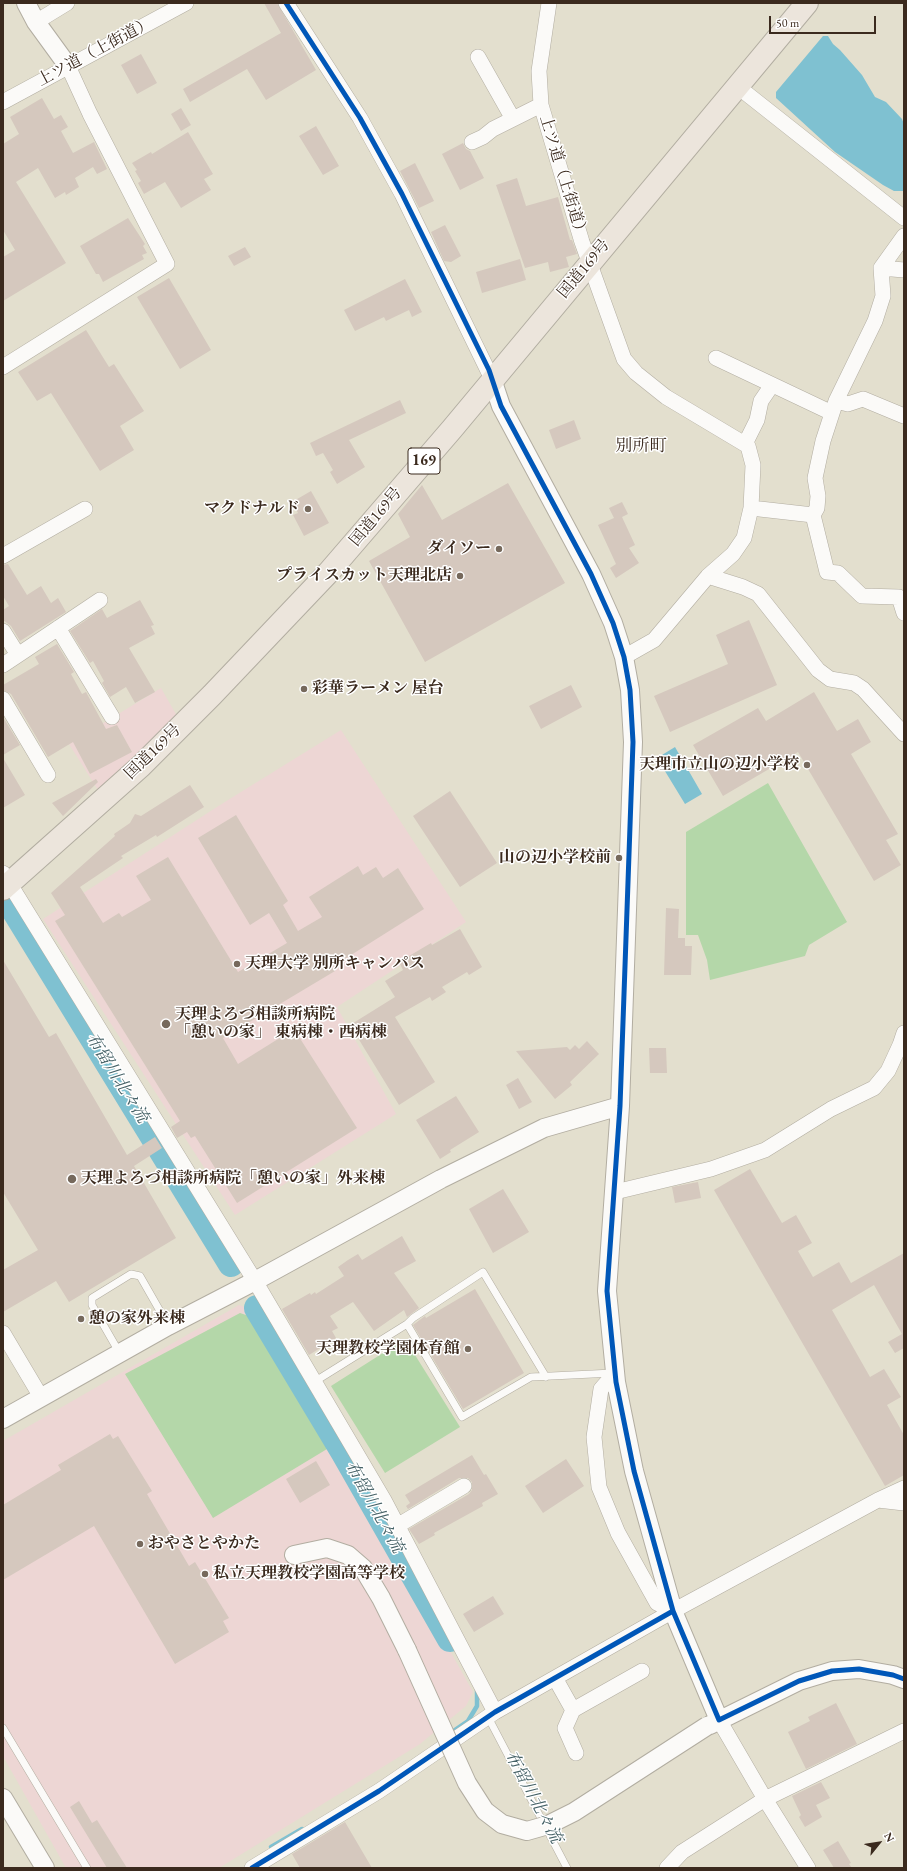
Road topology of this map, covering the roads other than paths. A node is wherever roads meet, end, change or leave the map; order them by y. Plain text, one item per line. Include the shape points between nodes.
1 (26, 3) edge
2 (67, 3) edge
3 (186, 3) edge
4 (286, 3) edge
5 (549, 3) edge
6 (806, 3) edge
7 (36, 22) junction
8 (478, 57) dead end
9 (68, 66) junction
10 (737, 86) junction
11 (3, 102) edge
12 (541, 105) junction
13 (513, 119) junction
14 (472, 142) dead end
15 (904, 218) edge
16 (904, 236) edge
17 (590, 263) junction
18 (881, 268) junction
19 (904, 270) edge
20 (716, 358) dead end
21 (3, 367) edge
22 (492, 379) junction
23 (772, 385) junction
24 (834, 407) junction
25 (904, 416) edge
26 (745, 444) junction
27 (751, 508) junction
28 (85, 509) dead end
29 (813, 516) junction
30 (3, 556) edge
31 (708, 576) junction
32 (100, 600) dead end
33 (904, 612) edge
34 (58, 628) junction
35 (3, 631) edge
36 (18, 654) junction
37 (624, 657) junction
38 (3, 665) edge
39 (3, 699) edge
40 (112, 717) dead end
41 (904, 734) edge
42 (48, 775) dead end
43 (5, 883) edge
44 (904, 1033) edge
45 (620, 1106) junction
46 (615, 1192) junction
47 (245, 1286) junction
48 (407, 1324) junction
49 (168, 1326) junction
50 (3, 1333) edge
51 (119, 1353) junction
52 (615, 1373) junction
53 (546, 1377) junction
54 (314, 1382) junction
55 (41, 1397) junction
56 (3, 1419) edge
57 (464, 1486) dead end
58 (904, 1488) edge
59 (878, 1500) junction
60 (904, 1503) edge
61 (397, 1526) junction
62 (294, 1555) dead end
63 (672, 1611) junction
64 (642, 1671) dead end
65 (555, 1678) junction
66 (904, 1679) edge
67 (573, 1710) junction
68 (492, 1715) junction
69 (713, 1723) junction
70 (3, 1728) edge
71 (904, 1731) edge
72 (576, 1753) dead end
73 (3, 1798) edge
74 (765, 1799) junction
75 (45, 1868) edge
76 (87, 1868) edge
77 (252, 1868) edge
78 (567, 1868) edge
79 (667, 1868) edge
80 (808, 1868) edge

1 - 7 street
2 - 7 street
3 - 9 street, 上ツ道（上街道）
4 - 22 street via 360,118 402,194
5 - 12 street, 上ツ道（上街道） via 539,71
6 - 10 highway, 国道169号 / 169
7 - 9 street
8 - 13 street
9 - 11 street, 上ツ道（上街道）
9 - 21 street via 167,264
10 - 15 street
10 - 17 highway, 国道169号 / 169
12 - 13 street
12 - 17 street, 上ツ道（上街道）
13 - 14 street
16 - 18 street
17 - 22 highway, 国道169号 / 169
17 - 26 street, 上ツ道（上街道） via 624,359 636,373 666,397
18 - 19 street
18 - 24 street via 883,296 875,321
20 - 23 street
22 - 37 street via 501,406 591,574 613,623
22 - 43 highway, 国道169号 / 169 via 328,573 260,646 141,766
23 - 24 street
23 - 26 street via 761,402 757,420
24 - 25 street via 863,399
24 - 29 street via 815,478 818,508
26 - 27 street via 748,446 753,465
27 - 29 street
27 - 31 street via 744,538 734,554
28 - 30 street
29 - 33 street via 826,572 838,573 862,596 900,597
31 - 37 street via 654,640
31 - 41 street via 758,594 818,670 830,679 854,683 863,689
32 - 34 street
34 - 36 street
34 - 40 street
35 - 36 street
36 - 38 street
37 - 45 street via 630,690 633,742
39 - 42 street
43 - 47 street
44 - 46 street via 888,1071 874,1088 831,1109 765,1150 711,1169
45 - 46 street
45 - 47 street via 544,1128 440,1180
46 - 52 street via 607,1291
47 - 49 street
47 - 54 street
48 - 53 lane via 462,1417 531,1377
48 - 53 lane via 483,1272
48 - 54 lane
49 - 51 street
49 - 51 lane via 140,1276 131,1274 92,1298 92,1306
50 - 55 street
51 - 55 street
52 - 53 lane
52 - 63 street via 634,1471
52 - 63 street via 601,1389 594,1437 599,1487 618,1533 657,1603
54 - 61 street
55 - 56 street
57 - 61 street
58 - 59 street
59 - 60 street
59 - 63 street
61 - 68 street
62 - 69 street, bridge via 327,1548 348,1555 363,1568 407,1650 467,1783 485,1811 502,1824 527,1831 548,1825 574,1812
63 - 65 street
63 - 69 street
64 - 67 street
65 - 67 street
65 - 68 street
66 - 69 street via 859,1669 832,1671 800,1681
67 - 72 street via 565,1728
68 - 77 street via 379,1791
68 - 78 lane
69 - 74 street
70 - 76 lane
71 - 74 street
73 - 75 street
74 - 79 street via 682,1852
74 - 80 street

